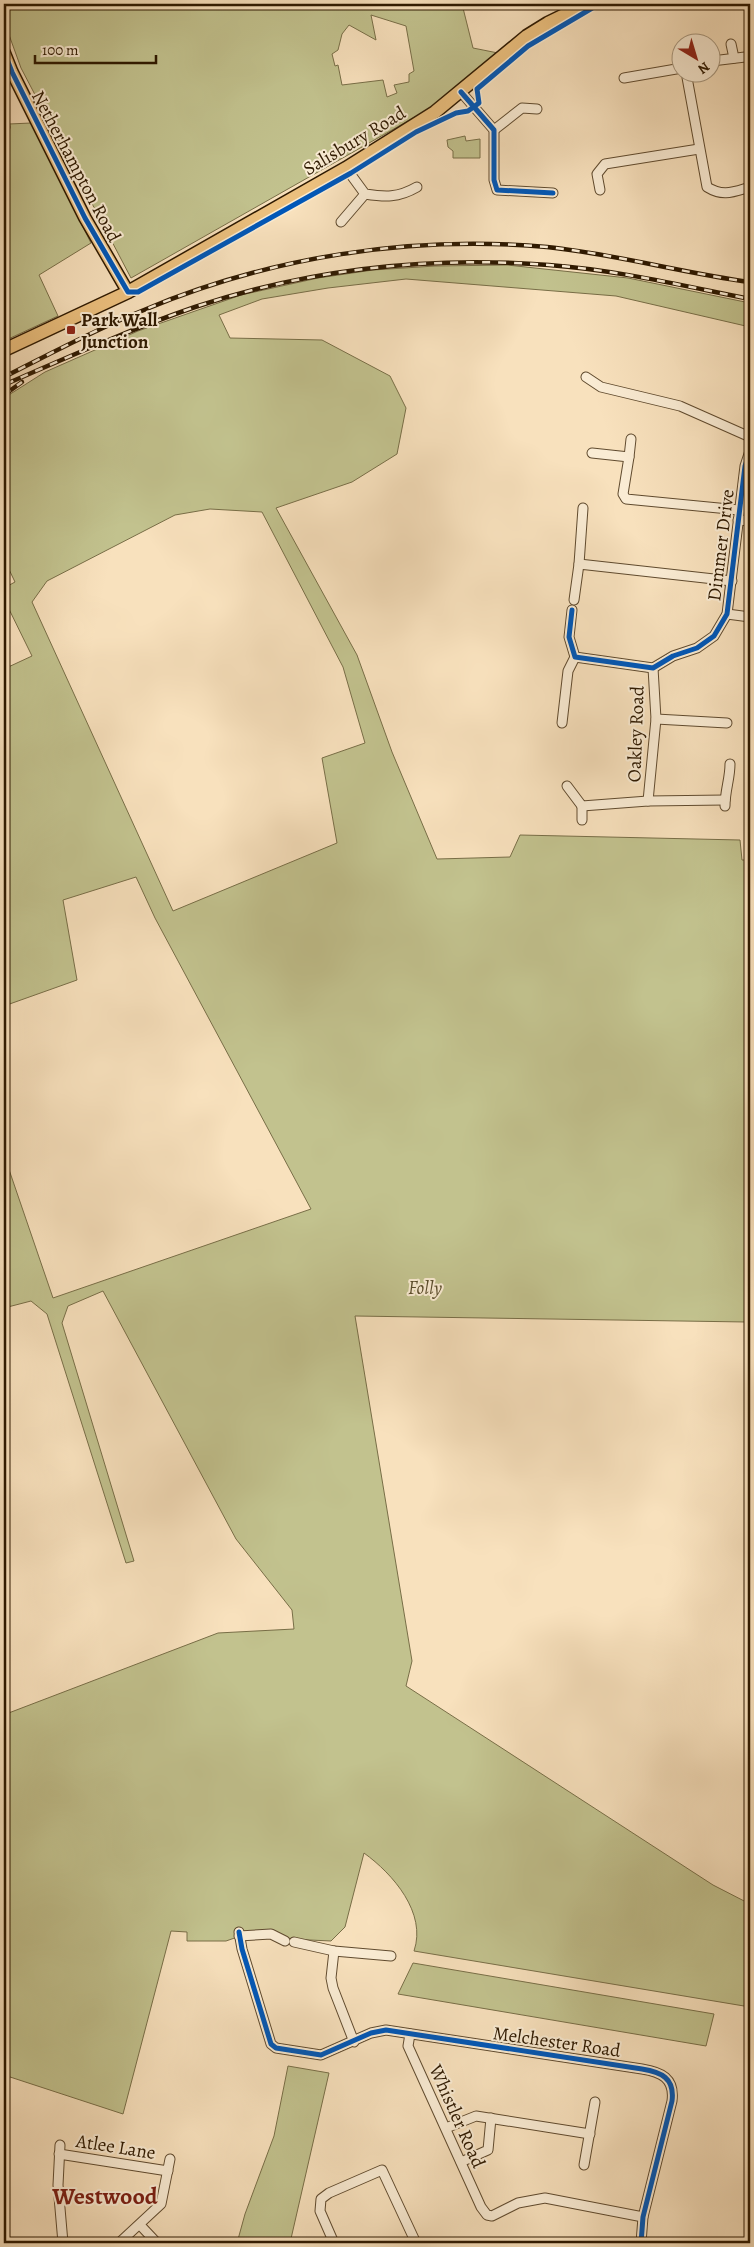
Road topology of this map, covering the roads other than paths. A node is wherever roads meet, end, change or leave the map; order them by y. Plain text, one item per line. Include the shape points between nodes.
1 (587, 4) edge
2 (731, 44) dead end
3 (4, 52) edge
4 (746, 56) dead end
5 (734, 58) junction
6 (722, 60) edge
7 (672, 70) edge
8 (624, 78) dead end
9 (688, 82) edge
10 (461, 92) junction
11 (538, 109) dead end
12 (494, 130) junction
13 (700, 149) junction
14 (346, 168) junction
15 (417, 187) dead end
16 (750, 187) edge
17 (600, 190) dead end
18 (553, 193) dead end
19 (365, 194) junction
20 (341, 222) dead end
21 (128, 292) junction
22 (4, 350) edge
23 (586, 378) dead end
24 (750, 437) edge
25 (631, 440) dead end
26 (750, 451) edge
27 (592, 454) dead end
28 (629, 457) junction
29 (583, 508) dead end
30 (739, 510) junction
31 (738, 520) junction
32 (750, 521) edge
33 (578, 564) junction
34 (732, 581) junction
35 (574, 600) dead end
36 (572, 610) dead end
37 (727, 614) junction
38 (750, 617) edge
39 (575, 657) junction
40 (653, 668) junction
41 (656, 719) junction
42 (562, 723) dead end
43 (727, 723) dead end
44 (730, 764) dead end
45 (567, 786) dead end
46 (648, 801) junction
47 (582, 806) junction
48 (582, 820) dead end
49 (334, 1951) junction
50 (391, 1956) dead end
51 (410, 2034) junction
52 (354, 2042) junction
53 (595, 2102) dead end
54 (491, 2118) junction
55 (446, 2128) junction
56 (590, 2134) junction
57 (170, 2159) dead end
58 (461, 2162) junction
59 (584, 2165) dead end
60 (168, 2171) junction
61 (644, 2217) junction
62 (140, 2225) junction
63 (63, 2243) edge
64 (119, 2243) edge
65 (157, 2243) edge
66 (334, 2243) edge
67 (416, 2243) edge
68 (641, 2243) edge

1 - 10 highway, Salisbury Road via 527,36
2 - 5 street
3 - 21 main road, Netherhampton Road via 85,218
4 - 5 street
5 - 6 street
7 - 8 street
9 - 13 street
10 - 12 street
10 - 14 highway, Salisbury Road via 420,123
11 - 12 street via 522,108
12 - 18 street via 497,190
13 - 16 street via 707,187 717,194
13 - 17 street via 605,164 597,174
14 - 19 street
14 - 21 highway, Salisbury Road
15 - 19 street via 388,197
19 - 20 street
21 - 22 highway, Salisbury Road
23 - 24 street via 601,387 680,406
25 - 28 street
26 - 30 street, Dimmer Drive
27 - 28 street
28 - 30 street via 623,494 626,499
29 - 33 street
30 - 31 street, Dimmer Drive
31 - 32 street
31 - 34 street, Dimmer Drive
33 - 34 street
33 - 35 street
34 - 37 street, Dimmer Drive
36 - 39 street via 569,637
37 - 38 street
37 - 40 street, Oakley Road via 714,636 705,644
39 - 40 street, Oakley Road
39 - 42 street via 568,671
40 - 41 street, Oakley Road
41 - 43 street
41 - 46 street, Oakley Road
44 - 46 street, Oakley Road via 725,803
45 - 47 street
46 - 47 street, Oakley Road
47 - 48 street
49 - 50 street
49 - 52 street via 332,1983
49 - 52 street, Melchester Road via 290,1942 271,1934 239,1934 271,2044 276,2048 321,2055
51 - 52 street, Melchester Road via 386,2030
51 - 55 street, Whistler Road via 408,2046
51 - 61 street, Melchester Road via 661,2073 672,2088 672,2101
53 - 56 street
54 - 55 street via 476,2116
54 - 56 street
54 - 58 street via 488,2150
55 - 58 street, Whistler Road
56 - 59 street
57 - 60 street
58 - 61 street, Whistler Road via 483,2211 492,2216 518,2203 545,2198
60 - 62 street via 163,2201
60 - 63 street, Atlee Lane via 60,2150 58,2185
61 - 68 street, Melchester Road
62 - 64 street
62 - 65 street
66 - 67 street via 320,2211 322,2199 382,2170

